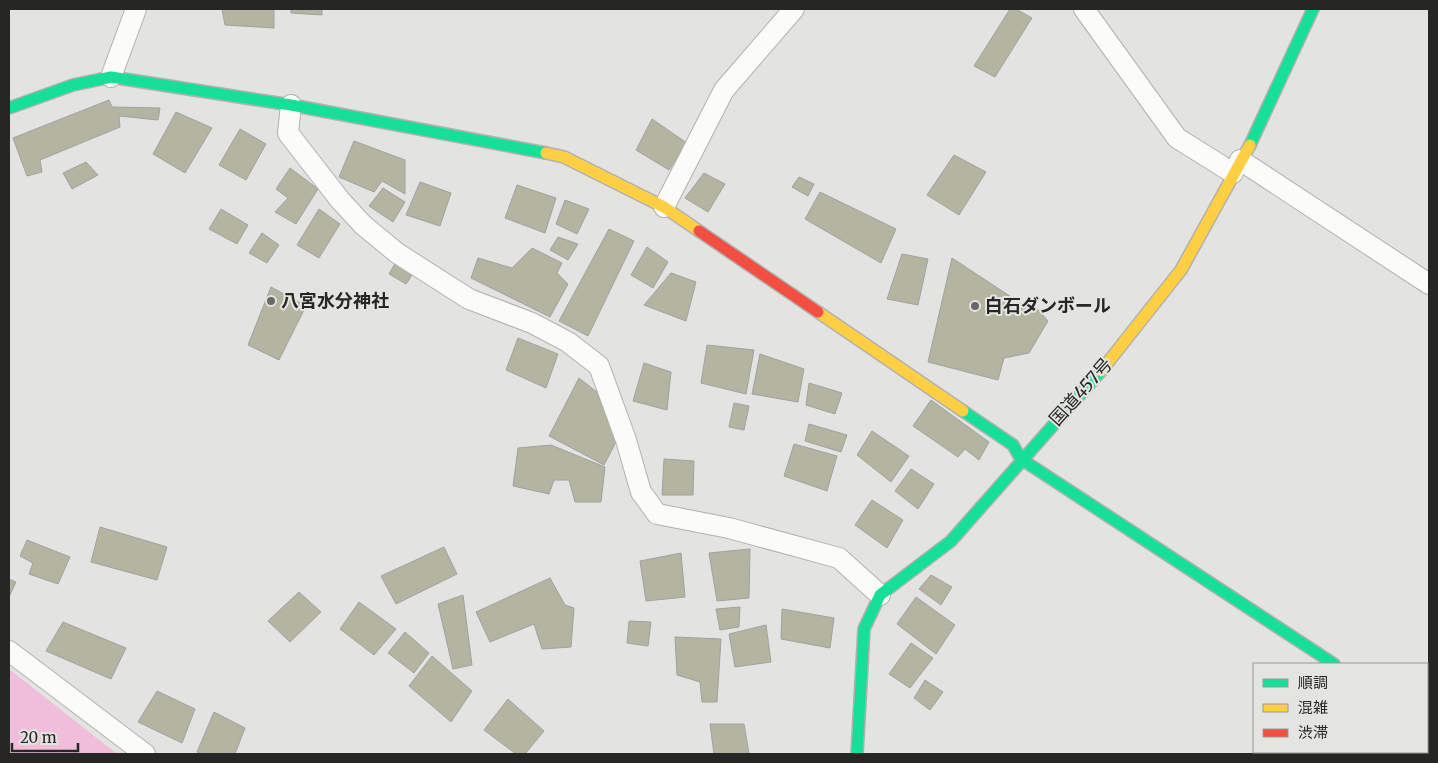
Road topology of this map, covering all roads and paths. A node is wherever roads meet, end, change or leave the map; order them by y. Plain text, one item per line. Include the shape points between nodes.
1 (136, 9) edge
2 (794, 9) edge
3 (1084, 9) edge
4 (1313, 9) edge
5 (111, 76) junction
6 (291, 105) junction
7 (9, 108) edge
8 (1236, 166) junction
9 (664, 207) junction
10 (1429, 284) edge
11 (1021, 459) junction
12 (880, 595) junction
13 (9, 651) edge
14 (1332, 663) edge
15 (145, 754) edge
16 (857, 754) edge

1 - 5 street
2 - 9 street via 724,90
3 - 8 street via 1177,138
4 - 8 main road, 国道457号 via 1261,125
5 - 6 main road
5 - 7 main road via 73,85
6 - 9 main road via 564,157
6 - 12 street via 288,133 340,200 370,231 397,253 469,300 532,323 568,342 600,366 641,492 657,514 729,528 839,558
8 - 10 street
8 - 11 main road, 国道457号 via 1181,270 1122,345
9 - 11 main road via 1012,445
11 - 12 main road, 国道457号 via 951,541
11 - 14 main road
12 - 16 main road, 国道457号 via 864,629
13 - 15 street

